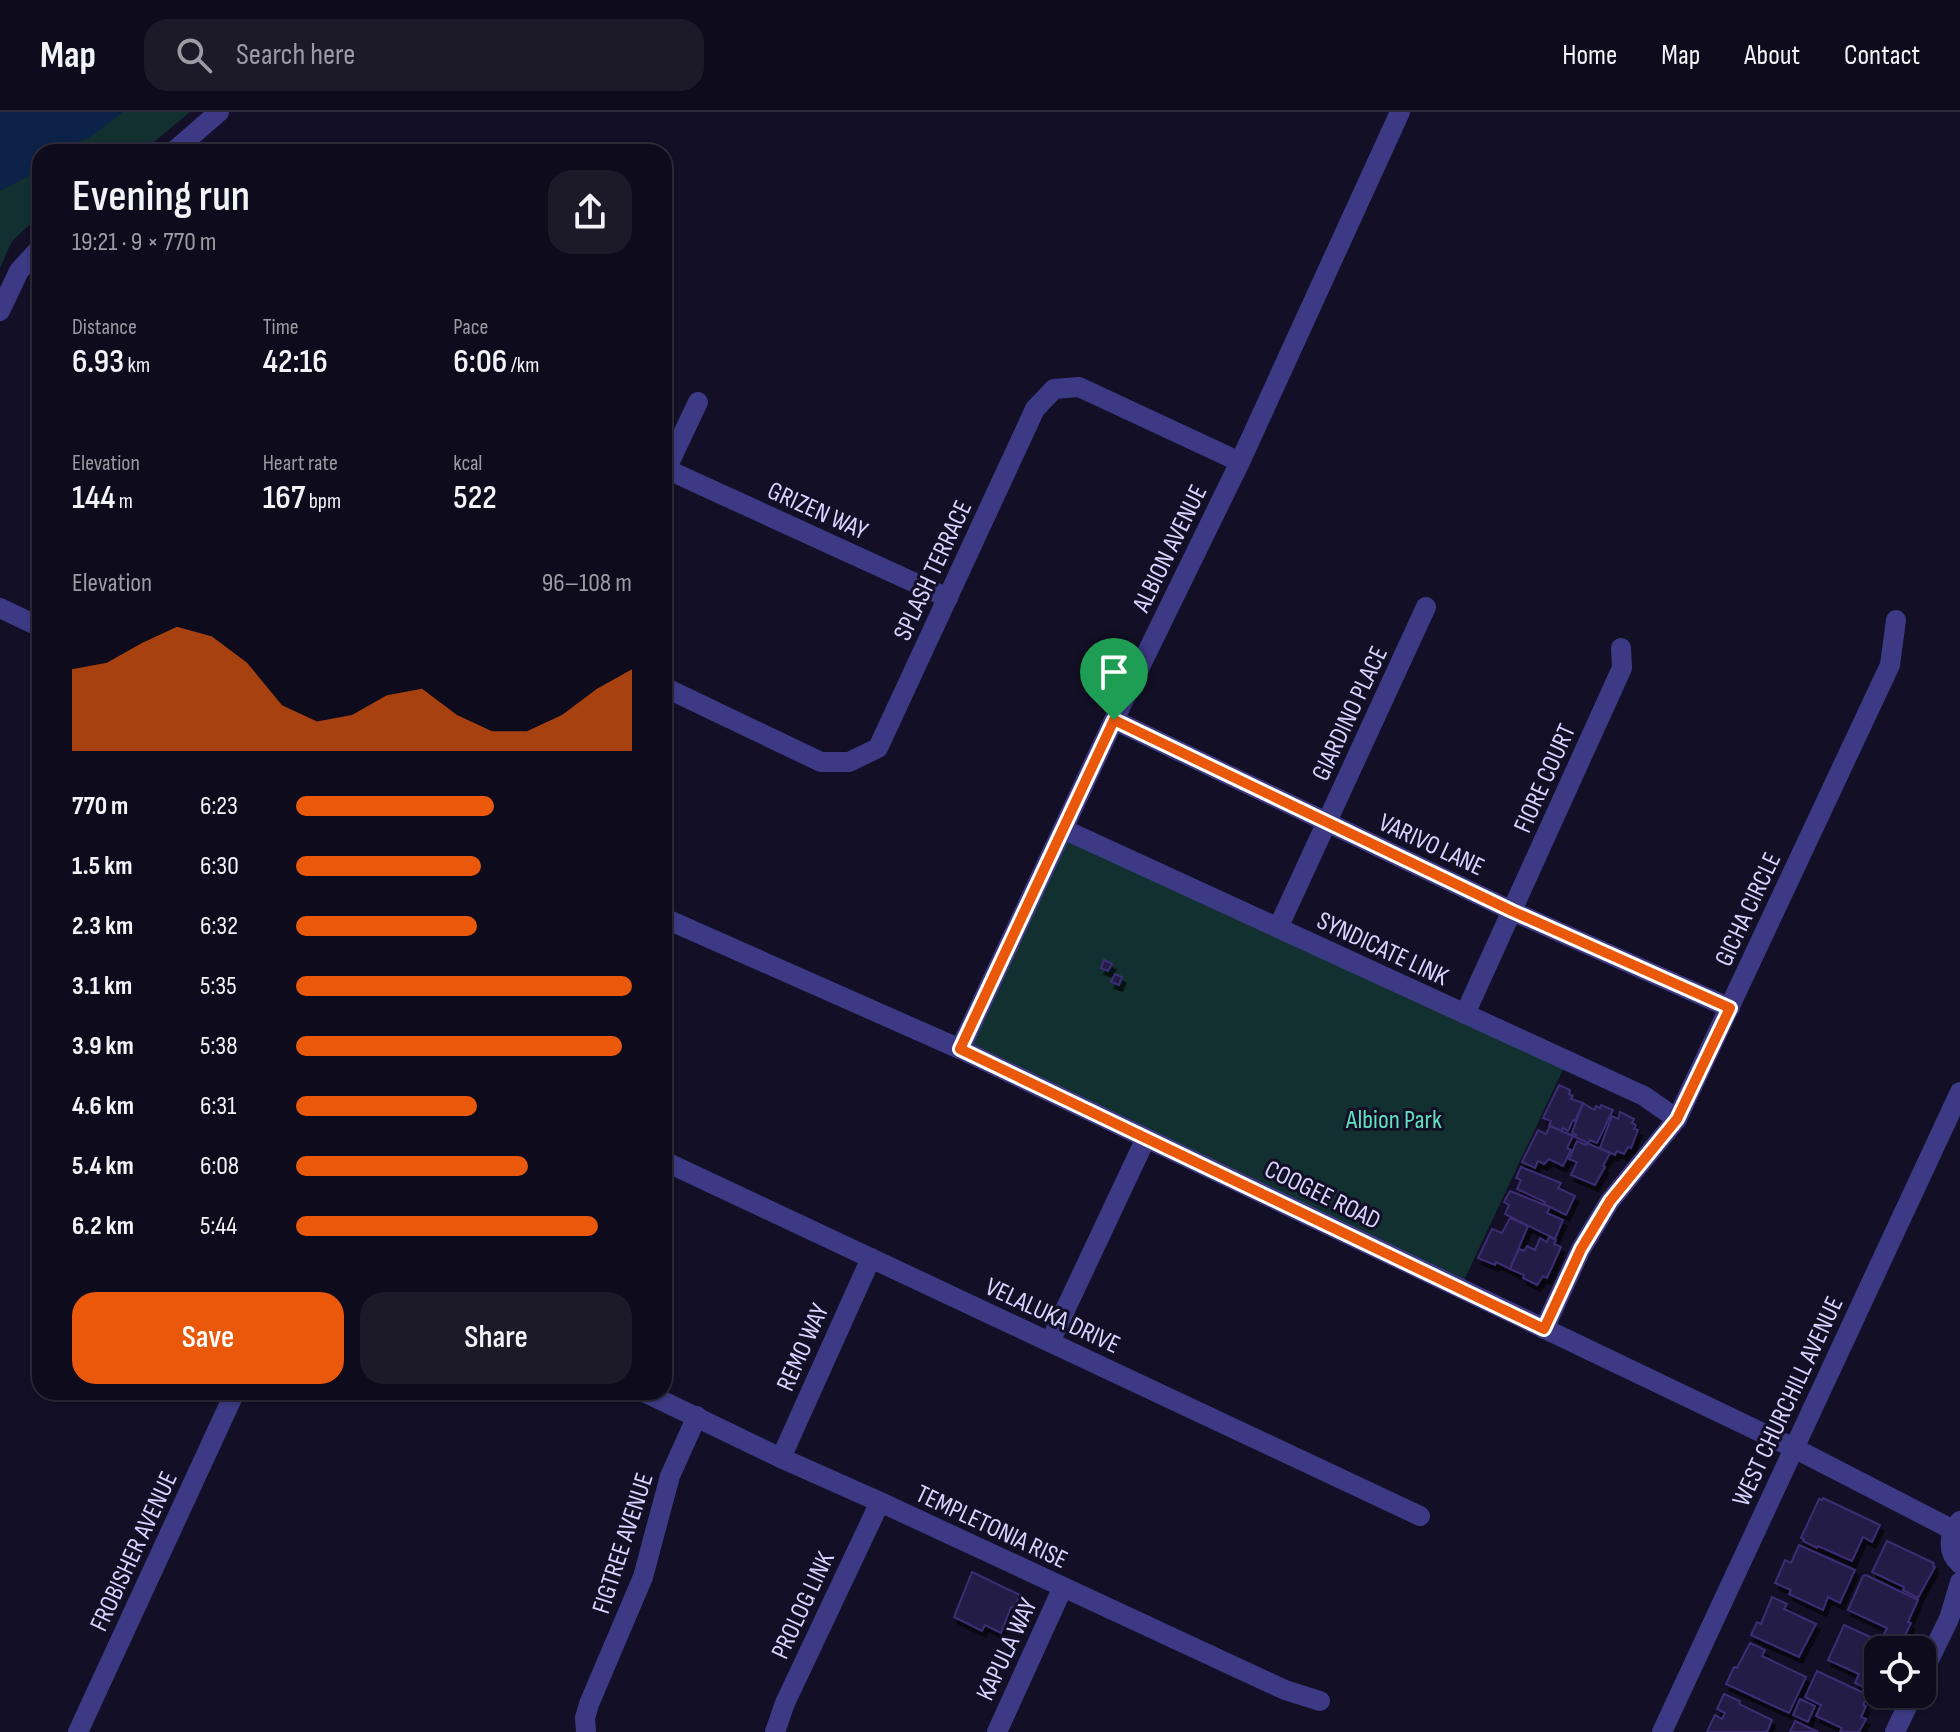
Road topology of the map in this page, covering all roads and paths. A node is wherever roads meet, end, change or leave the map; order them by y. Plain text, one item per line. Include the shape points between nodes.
1 (219, 112) edge
2 (1400, 112) edge
3 (182, 144) edge
4 (32, 257) edge
5 (0, 311) edge
6 (698, 402) dead end
7 (672, 457) edge
8 (1240, 462) junction
9 (672, 475) edge
10 (948, 598) junction
11 (1426, 607) dead end
12 (0, 608) edge
13 (1896, 620) dead end
14 (32, 623) edge
15 (1621, 648) dead end
16 (672, 691) edge
17 (1114, 720) junction
18 (1327, 823) junction
19 (1063, 829) junction
20 (1512, 911) junction
21 (672, 922) edge
22 (1278, 928) junction
23 (1730, 1008) junction
24 (1465, 1014) junction
25 (960, 1049) junction
26 (1960, 1092) edge
27 (1677, 1119) junction
28 (1146, 1138) junction
29 (672, 1165) edge
30 (871, 1258) junction
31 (1544, 1329) junction
32 (1050, 1342) junction
33 (231, 1400) edge
34 (662, 1400) edge
35 (697, 1416) junction
36 (1794, 1448) junction
37 (781, 1458) junction
38 (880, 1502) junction
39 (1420, 1516) dead end
40 (1956, 1526) edge
41 (1960, 1564) edge
42 (1960, 1582) edge
43 (1063, 1587) junction
44 (1936, 1645) edge
45 (1320, 1701) dead end
46 (1906, 1708) edge
47 (78, 1732) edge
48 (586, 1732) edge
49 (775, 1732) edge
50 (997, 1732) edge
51 (1662, 1732) edge
52 (1895, 1732) edge

1 - 3 street
2 - 8 street, ALBION AVENUE
4 - 5 street
6 - 7 street
8 - 10 street, SPLASH TERRACE via 1079,387 1054,389 1035,409
8 - 17 street, ALBION AVENUE
9 - 10 street, GRIZEN WAY
10 - 16 street, SPLASH TERRACE via 878,748 849,762 821,762
11 - 18 street, GIARDINO PLACE
12 - 14 street
13 - 23 street, GICHA CIRCLE via 1890,665
15 - 20 street, FIORE COURT via 1622,668
17 - 18 street, VARIVO LANE
17 - 19 street, ALBION AVENUE
18 - 20 street, VARIVO LANE
18 - 22 street, GIARDINO PLACE
19 - 22 street, SYNDICATE LINK
19 - 25 street, ALBION AVENUE
20 - 23 street, VARIVO LANE
20 - 24 street, FIORE COURT
21 - 25 street, COOGEE ROAD
22 - 24 street, SYNDICATE LINK
23 - 27 street, GICHA CIRCLE
24 - 27 street, SYNDICATE LINK via 1644,1096
25 - 28 street, COOGEE ROAD
26 - 36 street, WEST CHURCHILL AVENUE
27 - 31 street, GICHA CIRCLE via 1610,1201
28 - 31 street, COOGEE ROAD
28 - 32 street
29 - 30 street, VELALUKA DRIVE
30 - 32 street, VELALUKA DRIVE
30 - 37 street, REMO WAY
31 - 36 street, COOGEE ROAD
32 - 39 street, VELALUKA DRIVE
33 - 47 street, FROBISHER AVENUE
34 - 35 street, TEMPLETONIA RISE
35 - 37 street, TEMPLETONIA RISE
35 - 48 street, FIGTREE AVENUE via 670,1476 643,1577 589,1704
36 - 40 street, COOGEE ROAD
36 - 51 street, WEST CHURCHILL AVENUE
37 - 38 street, TEMPLETONIA RISE
38 - 43 street, TEMPLETONIA RISE
38 - 49 street, PROLOG LINK
40 - 41 street via 1951,1551
42 - 44 street
43 - 45 street, TEMPLETONIA RISE via 1285,1690
43 - 50 street, KAPULA WAY
46 - 52 street

